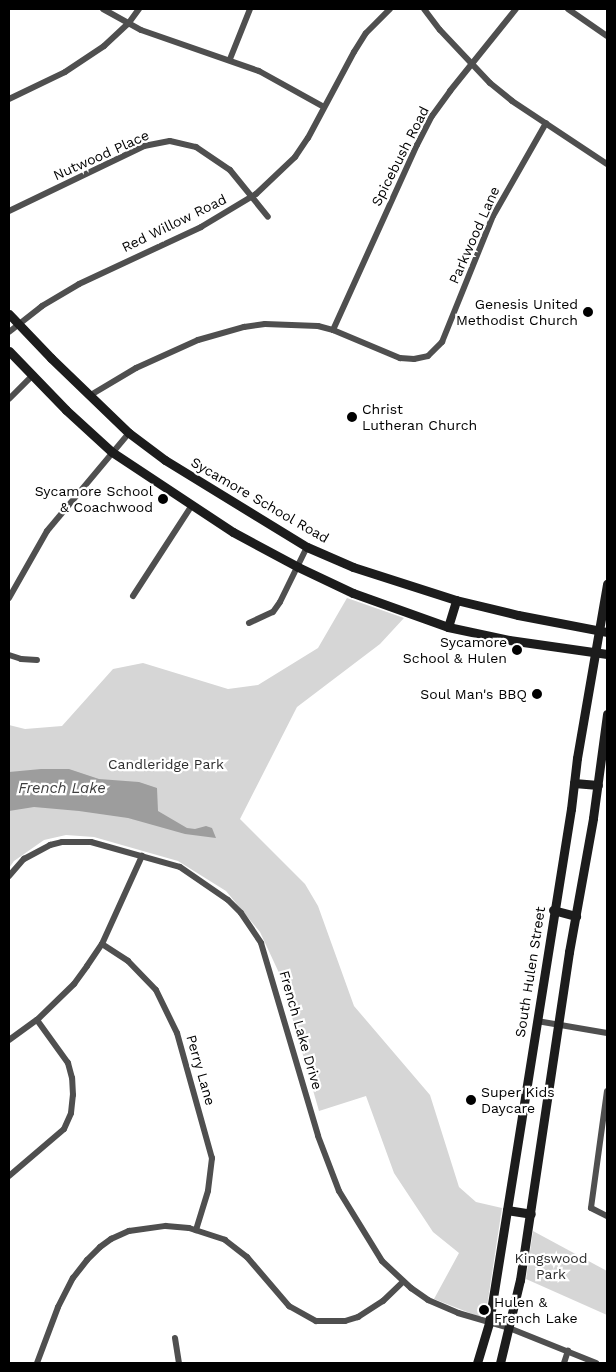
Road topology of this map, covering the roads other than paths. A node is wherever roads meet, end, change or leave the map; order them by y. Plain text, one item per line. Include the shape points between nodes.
1 (103, 9) edge
2 (139, 9) edge
3 (250, 9) edge
4 (390, 9) edge
5 (424, 9) edge
6 (516, 9) edge
7 (568, 9) edge
8 (128, 24) junction
9 (607, 36) edge
10 (230, 59) junction
11 (470, 64) junction
12 (9, 99) edge
13 (324, 107) junction
14 (546, 123) junction
15 (607, 164) edge
16 (252, 197) junction
17 (9, 211) edge
18 (268, 217) dead end
19 (9, 314) edge
20 (18, 324) junction
21 (333, 330) junction
22 (9, 332) edge
23 (9, 351) edge
24 (32, 376) junction
25 (89, 396) junction
26 (9, 399) edge
27 (129, 433) junction
28 (112, 452) junction
29 (192, 505) junction
30 (307, 547) junction
31 (298, 567) junction
32 (607, 584) edge
33 (133, 596) dead end
34 (9, 598) edge
35 (456, 600) junction
36 (249, 623) dead end
37 (448, 627) junction
38 (603, 631) edge
39 (595, 652) junction
40 (607, 654) edge
41 (9, 655) edge
42 (37, 660) dead end
43 (607, 714) edge
44 (574, 783) junction
45 (598, 785) junction
46 (142, 856) junction
47 (9, 876) edge
48 (553, 910) junction
49 (576, 916) junction
50 (102, 944) junction
51 (37, 1020) junction
52 (537, 1021) junction
53 (559, 1025) junction
54 (607, 1033) edge
55 (9, 1040) edge
56 (607, 1091) edge
57 (9, 1176) edge
58 (507, 1210) junction
59 (531, 1214) junction
60 (607, 1216) edge
61 (196, 1230) junction
62 (403, 1282) junction
63 (489, 1324) junction
64 (509, 1328) junction
65 (175, 1338) dead end
66 (568, 1351) junction
67 (37, 1363) edge
68 (179, 1363) edge
69 (477, 1363) edge
70 (500, 1363) edge
71 (564, 1363) edge
72 (596, 1363) edge

1 - 8 street
2 - 8 street
3 - 10 street
4 - 13 street, Red Willow Road via 366,33
5 - 11 street
6 - 11 street, Spicebush Road
7 - 9 street
8 - 10 street
8 - 12 street via 76,65
10 - 13 street via 259,71
11 - 14 street via 512,101
11 - 21 street, Spicebush Road via 432,116 417,145
13 - 16 street, Red Willow Road via 295,157
14 - 15 street
14 - 21 street, Parkwood Lane via 493,216 442,342 435,350 428,356 400,358
16 - 17 street, Nutwood Place via 230,170 209,154 196,147 170,141 144,146
16 - 18 street, Nutwood Place
16 - 20 street, Red Willow Road via 201,227 79,284
19 - 20 main road, Sycamore School Road
20 - 22 street, Red Willow Road
20 - 25 main road, Sycamore School Road
21 - 25 street, Parkwood Lane via 296,324 244,327 198,340 168,353
23 - 24 main road
24 - 26 street
24 - 28 main road
25 - 27 main road, Sycamore School Road
27 - 28 street
27 - 30 main road, Sycamore School Road via 165,460
28 - 29 main road
28 - 34 street via 47,531
29 - 31 main road via 251,543
29 - 33 street
30 - 31 street
30 - 35 main road, Sycamore School Road
31 - 36 street via 273,612
31 - 37 main road via 353,593
32 - 38 main road, South Hulen Street
35 - 37 main road
35 - 38 main road, Sycamore School Road
37 - 39 main road via 509,640
38 - 39 main road, South Hulen Street
39 - 40 main road
39 - 44 main road, South Hulen Street
41 - 42 street
43 - 45 main road
44 - 45 main road
44 - 48 main road, South Hulen Street
45 - 49 main road
46 - 47 street, French Lake Drive via 91,842 62,842 33,852
46 - 50 street
46 - 62 street, French Lake Drive via 180,868 208,884 240,914 261,943 318,1136 339,1191 382,1261
48 - 49 main road
48 - 52 main road, South Hulen Street
49 - 53 main road
50 - 51 street via 74,984
50 - 61 street, Perry Lane via 128,961 156,990 177,1033 212,1158 208,1190
51 - 55 street
51 - 57 street via 68,1063 73,1086 71,1113 64,1129
52 - 53 street
52 - 58 main road, South Hulen Street
53 - 54 street
53 - 59 main road
56 - 60 street via 591,1208
58 - 59 main road
58 - 63 main road, South Hulen Street
59 - 64 main road
61 - 62 street via 237,1248 289,1306 316,1321 345,1321 358,1317 383,1301
61 - 67 street via 151,1227 129,1231 100,1247 73,1278 58,1307
62 - 63 street, French Lake Drive via 428,1300
63 - 64 street, French Lake Drive
63 - 69 main road, South Hulen Street
64 - 66 street, French Lake Drive
64 - 70 main road
65 - 68 street
66 - 71 street
66 - 72 street, French Lake Drive

